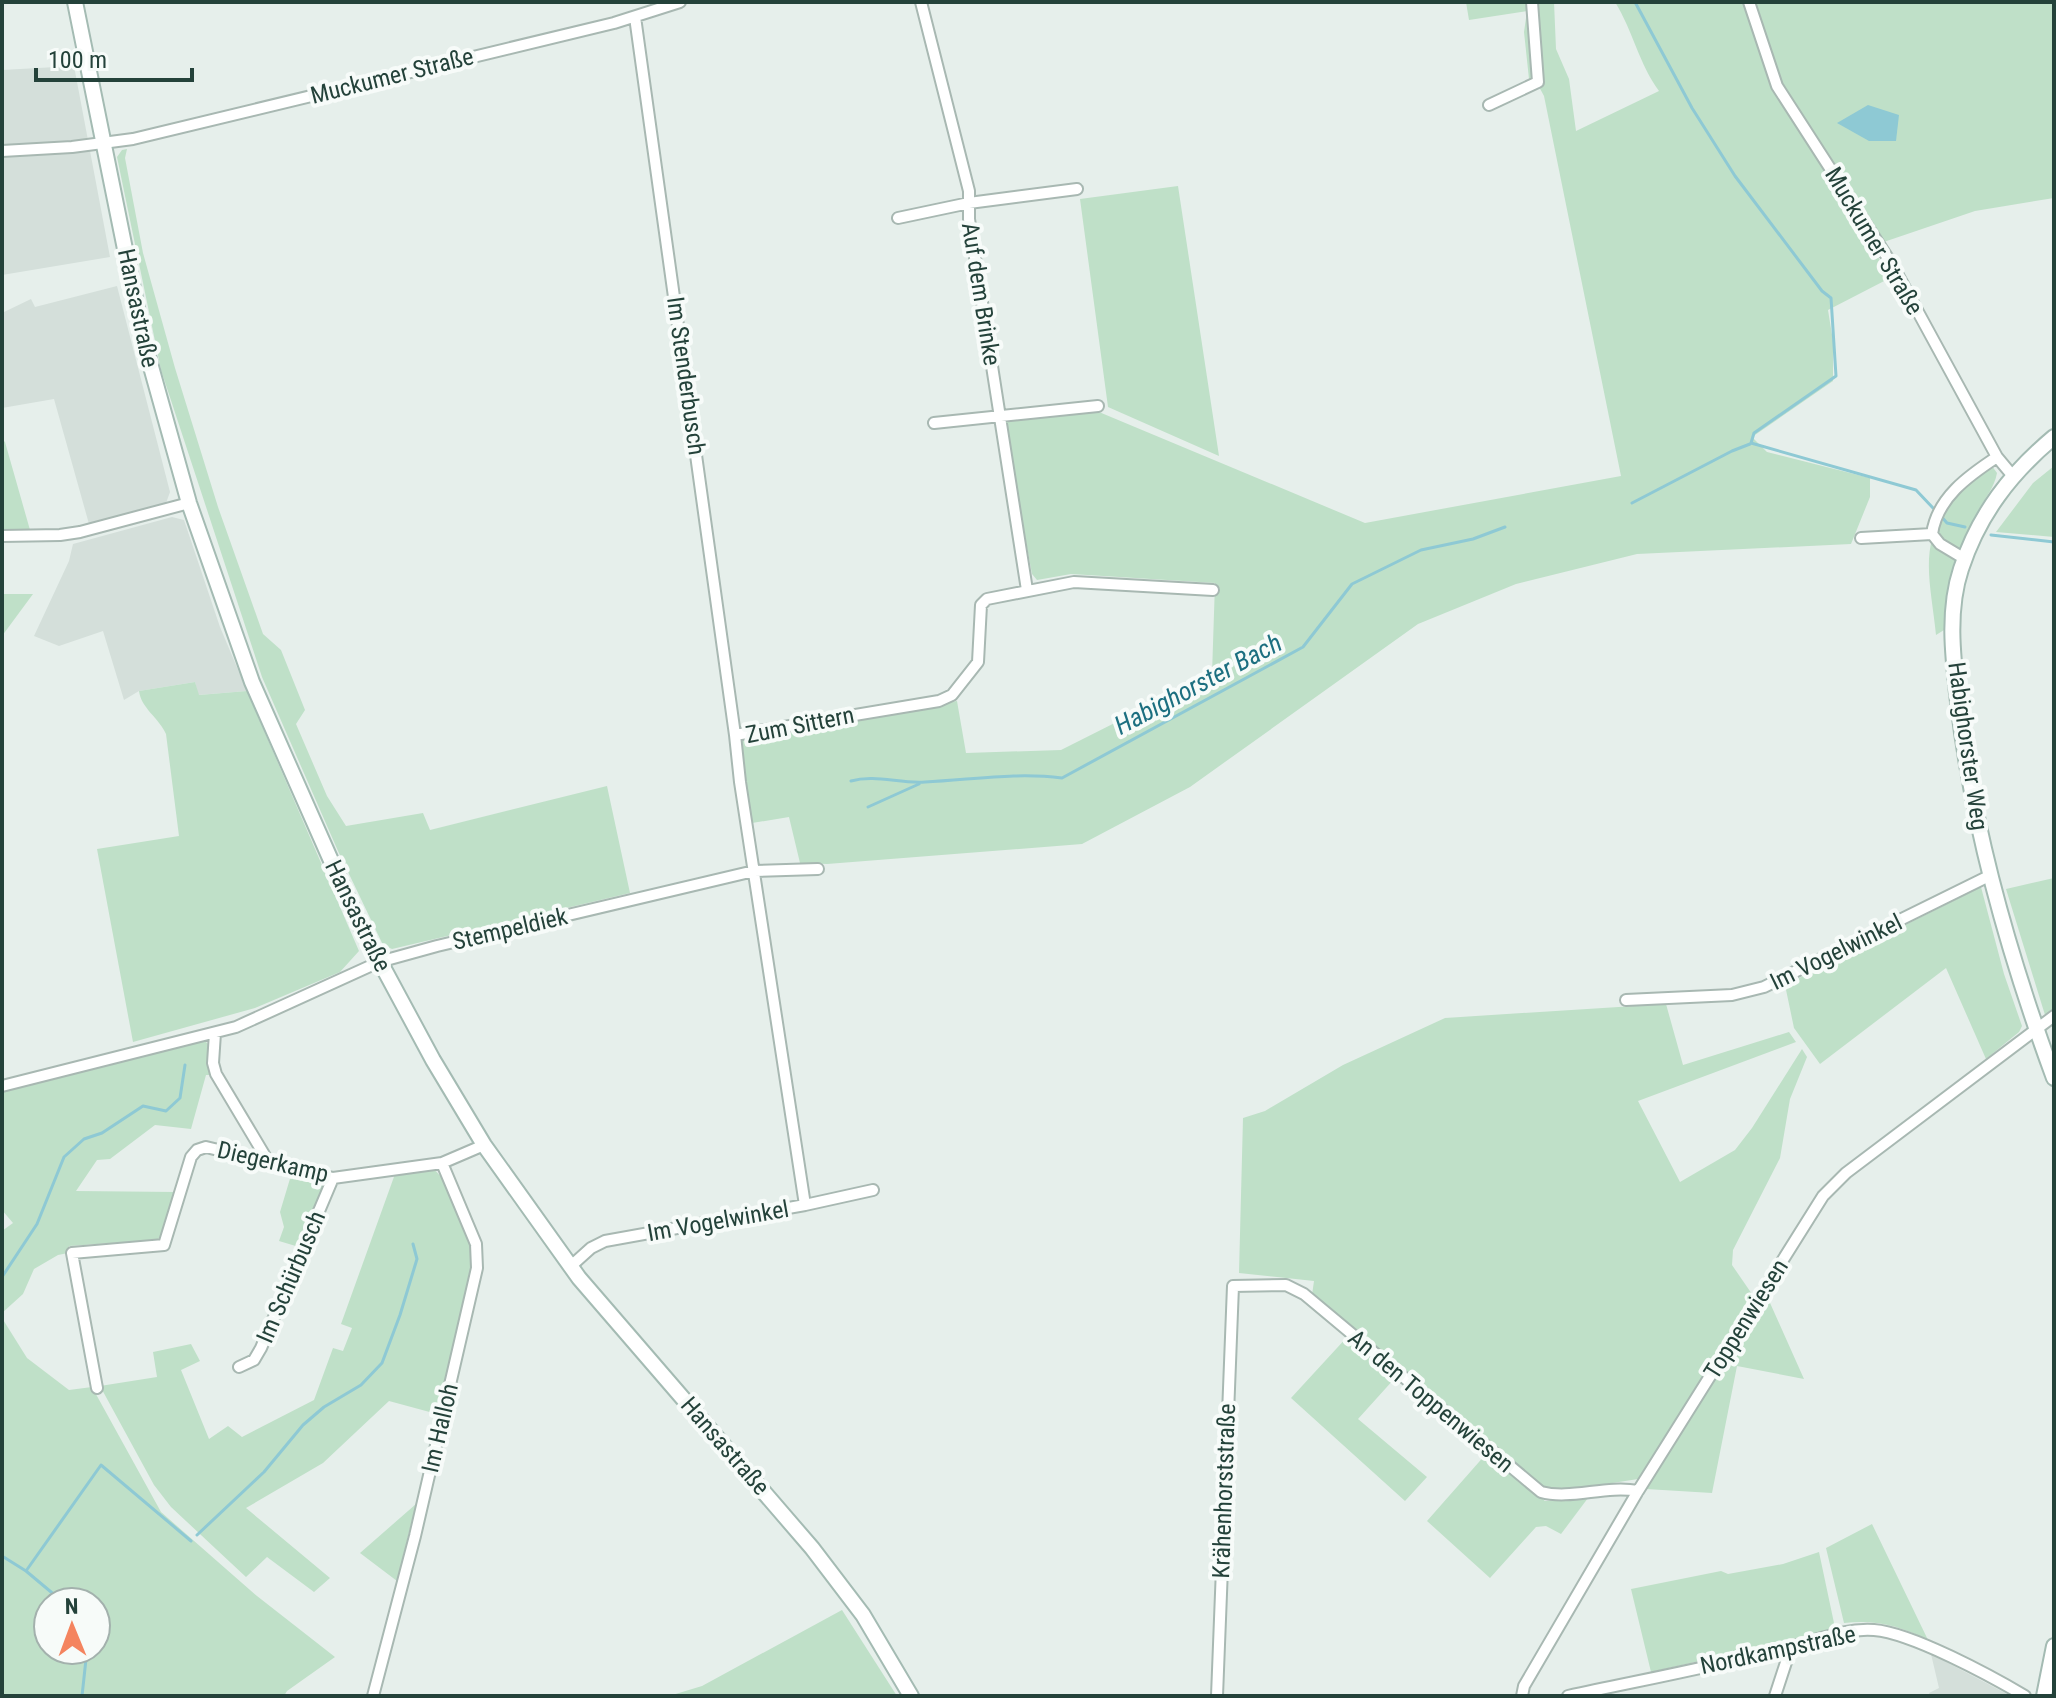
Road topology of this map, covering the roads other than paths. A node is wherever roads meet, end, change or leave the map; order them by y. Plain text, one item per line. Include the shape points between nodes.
1 (75, 2) edge
2 (680, 2) edge
3 (921, 2) edge
4 (1532, 2) edge
5 (1749, 2) edge
6 (635, 17) junction
7 (1489, 105) dead end
8 (103, 143) junction
9 (2, 151) edge
10 (1077, 189) dead end
11 (969, 203) junction
12 (898, 218) dead end
13 (1098, 406) dead end
14 (1000, 415) junction
15 (934, 423) dead end
16 (2054, 437) edge
17 (1997, 457) junction
18 (2012, 475) junction
19 (189, 503) junction
20 (1932, 534) junction
21 (2, 536) edge
22 (1861, 538) dead end
23 (1965, 559) junction
24 (1027, 590) junction
25 (1213, 590) dead end
26 (735, 735) junction
27 (818, 869) dead end
28 (754, 871) junction
29 (1989, 876) junction
30 (379, 962) junction
31 (1626, 1000) dead end
32 (2054, 1016) edge
33 (2036, 1029) junction
34 (215, 1033) junction
35 (2054, 1078) edge
36 (2, 1086) edge
37 (484, 1145) junction
38 (264, 1161) junction
39 (442, 1163) junction
40 (333, 1178) junction
41 (873, 1190) dead end
42 (805, 1205) junction
43 (571, 1266) junction
44 (1233, 1286) joint
45 (239, 1367) dead end
46 (97, 1388) dead end
47 (1638, 1491) junction
48 (2054, 1646) edge
49 (1791, 1647) junction
50 (373, 1696) edge
51 (911, 1696) edge
52 (1217, 1696) edge
53 (1522, 1696) edge
54 (1568, 1696) edge
55 (1775, 1696) edge
56 (2025, 1696) edge
57 (2044, 1696) edge

1 - 8 main road, Hansastraße
2 - 6 street, Muckumer Straße
3 - 11 street, Auf dem Brinke
4 - 7 street via 1538,82
5 - 17 street, Muckumer Straße via 1777,86 1893,266
6 - 8 street, Muckumer Straße
6 - 26 street, Im Stenderbusch
8 - 9 street, Muckumer Straße
8 - 19 main road, Hansastraße via 143,338
10 - 11 street
11 - 12 street
11 - 14 street, Auf dem Brinke
13 - 14 street
14 - 15 street
14 - 24 street, Auf dem Brinke
16 - 18 main road, Habighorster Weg
17 - 18 street, Muckumer Straße
17 - 20 street via 1954,491 1938,510
18 - 23 main road, Habighorster Weg via 1990,504
19 - 21 street via 80,532
19 - 30 main road, Hansastraße via 252,682
20 - 22 street
20 - 23 street
23 - 29 main road, Habighorster Weg via 1954,602 1955,677
24 - 25 street, Zum Sittern via 1074,582
24 - 26 street, Zum Sittern via 981,605 978,662 952,695
26 - 28 street, Zum Sittern
27 - 28 street, Stempeldiek
28 - 30 street, Stempeldiek
28 - 42 street, Zum Sittern
29 - 31 street, Im Vogelwinkel via 1764,987 1732,995
29 - 33 main road, Habighorster Weg
30 - 34 street, Stempeldiek
30 - 37 main road, Hansastraße
32 - 33 street, Toppenwiesen
33 - 35 main road, Habighorster Weg
33 - 47 street, Toppenwiesen via 1833,1185
34 - 36 street, Stempeldiek
34 - 38 street via 216,1074
37 - 39 street, Diegerkamp
37 - 43 main road, Hansastraße
38 - 40 street, Diegerkamp
38 - 46 street, Diegerkamp via 206,1147 197,1150 164,1245 72,1253
39 - 40 street, Diegerkamp
39 - 50 street, Im Halloh via 476,1244 477,1268
40 - 45 street, Im Schürbusch via 261,1348 254,1360
41 - 42 street, Im Vogelwinkel
42 - 43 street, Im Vogelwinkel via 605,1241
43 - 51 main road, Hansastraße via 812,1548 863,1615
44 - 47 street, An den Toppenwiesen via 1286,1285 1304,1294 1541,1492
44 - 52 street, Krähenhorststraße
47 - 53 street, Toppenwiesen
48 - 57 main road
49 - 54 street, Nordkampstraße
49 - 55 street
49 - 56 street, Nordkampstraße via 1857,1630 1896,1634

